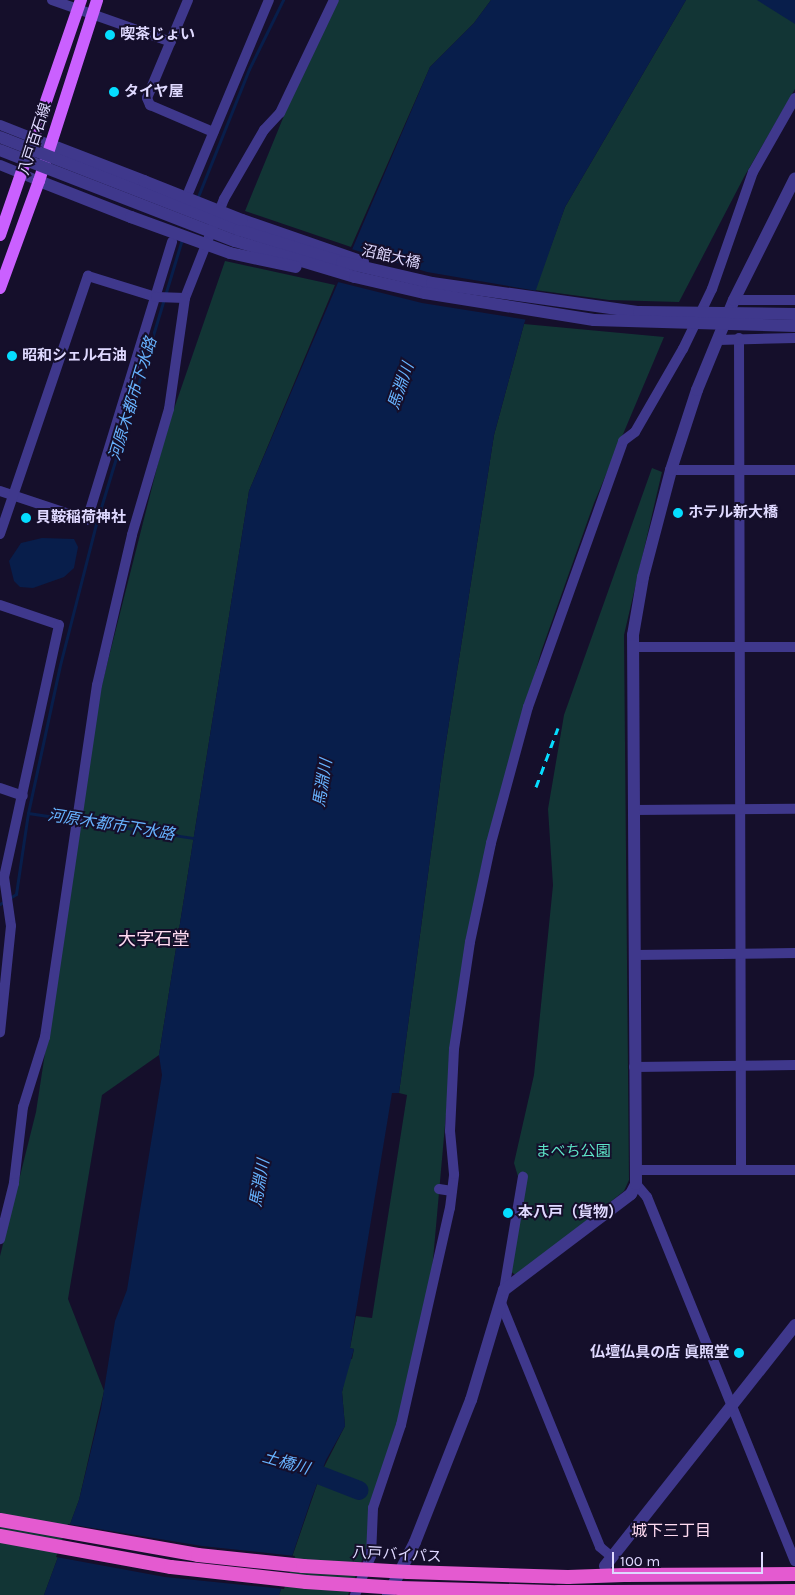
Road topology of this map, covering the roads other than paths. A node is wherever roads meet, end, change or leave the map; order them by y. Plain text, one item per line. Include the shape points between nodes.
1 (52, 0) edge
2 (97, 0) edge
3 (188, 0) edge
4 (270, 0) edge
5 (334, 0) edge
6 (79, 5) edge
7 (92, 15) junction
8 (170, 42) junction
9 (795, 98) edge
10 (0, 125) edge
11 (213, 132) junction
12 (0, 137) edge
13 (34, 138) junction
14 (51, 145) junction
15 (0, 150) edge
16 (0, 165) edge
17 (21, 174) junction
18 (795, 178) edge
19 (39, 181) junction
20 (189, 192) dead end
21 (0, 235) edge
22 (172, 242) dead end
23 (392, 273) junction
24 (355, 277) junction
25 (0, 288) edge
26 (156, 297) junction
27 (185, 298) junction
28 (734, 300) junction
29 (795, 300) edge
30 (795, 314) edge
31 (795, 326) edge
32 (739, 338) junction
33 (795, 338) edge
34 (718, 340) junction
35 (671, 470) junction
36 (740, 470) junction
37 (795, 470) edge
38 (0, 491) edge
39 (13, 495) junction
40 (0, 534) edge
41 (0, 605) edge
42 (633, 647) junction
43 (741, 647) junction
44 (795, 647) edge
45 (0, 788) edge
46 (23, 796) junction
47 (742, 809) junction
48 (795, 809) edge
49 (633, 810) junction
50 (741, 953) junction
51 (795, 953) edge
52 (4, 954) edge
53 (634, 955) junction
54 (0, 1032) edge
55 (741, 1065) junction
56 (795, 1065) edge
57 (634, 1067) junction
58 (636, 1170) junction
59 (741, 1170) junction
60 (795, 1170) edge
61 (523, 1177) dead end
62 (636, 1184) junction
63 (439, 1189) dead end
64 (452, 1191) junction
65 (0, 1239) edge
66 (504, 1290) junction
67 (501, 1303) junction
68 (795, 1325) edge
69 (731, 1405) junction
70 (0, 1516) edge
71 (0, 1520) edge
72 (32, 1527) junction
73 (2, 1537) edge
74 (608, 1561) joint
75 (795, 1562) edge
76 (795, 1574) edge
77 (795, 1591) edge
78 (354, 1595) edge
79 (388, 1595) edge

1 - 6 street
2 - 7 main road, 八戸百石線
3 - 8 street
4 - 11 street
5 - 27 street via 280,113 264,130 224,199
6 - 7 street
6 - 13 main road, 八戸百石線
7 - 8 street
7 - 14 main road, 八戸百石線
8 - 11 street via 147,98 150,105
9 - 64 street via 753,172 712,289 683,349 635,432 623,441 544,654 491,842 470,942 452,1085
10 - 13 street
11 - 20 street
12 - 23 street, 沼館大橋, bridge via 239,230 342,262
13 - 14 street
13 - 17 main road, 八戸百石線
14 - 19 main road, 八戸百石線
14 - 23 street, bridge
15 - 24 street, 沼館大橋, bridge via 235,241
16 - 17 street
17 - 19 street
17 - 21 main road, 八戸百石線
18 - 28 street
19 - 24 street, bridge via 230,253
19 - 25 main road, 八戸百石線
22 - 26 street
23 - 30 street, 沼館大橋, bridge via 478,291 600,309
24 - 31 street, 沼館大橋, bridge via 425,293 594,320
26 - 27 street
26 - 39 street via 88,276
26 - 39 street via 87,520
27 - 65 street via 169,410 132,536 97,685 44,1037 23,1107 14,1183
28 - 29 street
28 - 34 street
32 - 33 street
32 - 34 street
32 - 36 street
34 - 35 street via 697,390
35 - 36 street
35 - 42 street via 643,577
36 - 37 street
36 - 43 street
38 - 39 street
39 - 40 street
41 - 46 street via 60,625
42 - 43 street
42 - 49 street
43 - 44 street
43 - 47 street
45 - 46 street
46 - 52 street via 4,877 11,926
47 - 48 street
47 - 49 street
47 - 50 street
49 - 53 street
50 - 51 street
50 - 53 street
50 - 55 street
52 - 54 street
53 - 57 street
55 - 56 street
55 - 57 street
55 - 59 street
57 - 58 street
58 - 59 street
58 - 62 street
59 - 60 street
61 - 66 street
62 - 66 street via 631,1194
62 - 69 street via 647,1197
63 - 64 street
64 - 78 street via 418,1358 401,1425 373,1508 371,1556
66 - 67 street
67 - 74 street
67 - 79 street via 471,1400 415,1542
68 - 69 street
69 - 74 street
69 - 75 street
70 - 72 highway, bridge
71 - 72 highway, 八戸バイパス, bridge
72 - 76 highway, 八戸バイパス, bridge via 198,1555 304,1566 568,1577
73 - 77 highway, bridge via 191,1570 306,1582 558,1592

